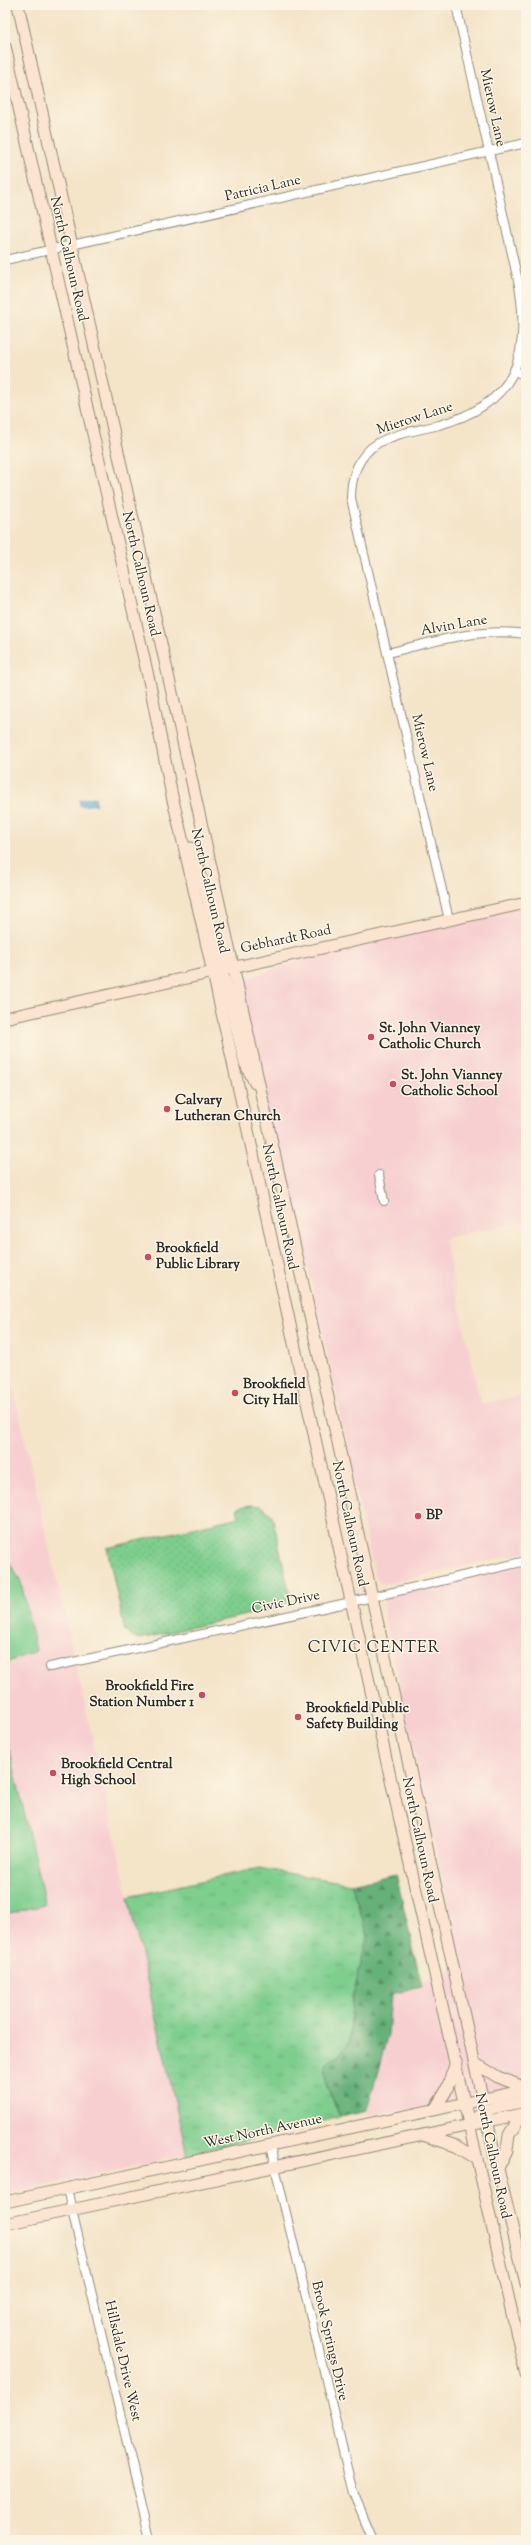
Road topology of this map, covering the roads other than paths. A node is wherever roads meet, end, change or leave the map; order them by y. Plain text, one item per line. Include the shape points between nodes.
1 (18, 5) edge
2 (456, 5) edge
3 (5, 46) edge
4 (526, 143) edge
5 (488, 152) junction
6 (73, 244) junction
7 (50, 250) junction
8 (5, 260) edge
9 (515, 371) junction
10 (526, 376) edge
11 (526, 634) edge
12 (387, 653) junction
13 (176, 812) junction
14 (526, 903) edge
15 (449, 920) junction
16 (233, 967) junction
17 (212, 971) junction
18 (5, 1018) edge
19 (262, 1094) junction
20 (379, 1175) dead end
21 (384, 1201) dead end
22 (526, 1561) edge
23 (373, 1597) junction
24 (351, 1602) junction
25 (50, 1667) dead end
26 (456, 2061) junction
27 (476, 2064) junction
28 (526, 2089) edge
29 (484, 2098) junction
30 (526, 2101) edge
31 (464, 2103) junction
32 (436, 2109) junction
33 (486, 2110) junction
34 (524, 2113) edge
35 (489, 2121) junction
36 (469, 2126) junction
37 (424, 2136) junction
38 (270, 2146) junction
39 (476, 2158) junction
40 (274, 2168) junction
41 (498, 2168) junction
42 (67, 2189) junction
43 (5, 2202) edge
44 (72, 2211) junction
45 (5, 2224) edge
46 (526, 2284) edge
47 (526, 2375) edge
48 (150, 2540) edge
49 (372, 2540) edge

1 - 6 main road, North Calhoun Road
2 - 5 street, Mierow Lane
3 - 7 main road, North Calhoun Road
4 - 5 street, Patricia Lane
5 - 6 street, Patricia Lane
5 - 9 street, Mierow Lane via 523,308 522,347
6 - 7 street, Patricia Lane
6 - 16 main road, North Calhoun Road
7 - 8 street, Patricia Lane
7 - 13 main road, North Calhoun Road via 150,685
9 - 10 street
9 - 12 street, Mierow Lane via 486,406 459,419 377,444 360,460 354,472 351,498
11 - 12 street, Alvin Lane via 477,633
12 - 15 street, Mierow Lane
13 - 16 main road via 204,884 221,962
13 - 17 main road, North Calhoun Road
14 - 15 main road, Gebhardt Road
15 - 16 main road, Gebhardt Road
16 - 17 main road, Gebhardt Road
16 - 19 main road, North Calhoun Road
17 - 18 main road, Gebhardt Road
17 - 19 main road via 221,973 224,980 245,1063
17 - 24 main road, North Calhoun Road
19 - 23 main road, North Calhoun Road
20 - 21 street
22 - 23 street, Civic Drive
23 - 24 street, Civic Drive
23 - 27 main road, North Calhoun Road
24 - 25 street, Civic Drive
24 - 26 main road, North Calhoun Road
26 - 31 main road, North Calhoun Road
26 - 32 main road
27 - 28 main road
27 - 29 main road, North Calhoun Road
28 - 29 main road, West North Avenue
29 - 31 main road, West North Avenue
29 - 33 main road, North Calhoun Road
30 - 33 main road
31 - 32 main road, West North Avenue
31 - 36 main road, North Calhoun Road
32 - 38 main road, West North Avenue
33 - 35 main road, North Calhoun Road
33 - 36 main road via 475,2116
34 - 35 main road
34 - 41 main road via 509,2135 507,2150
35 - 36 main road
35 - 41 main road, North Calhoun Road
36 - 37 main road
36 - 39 main road, North Calhoun Road
37 - 39 main road via 456,2146
37 - 40 main road
38 - 40 street, Brook Springs Drive
38 - 42 main road, West North Avenue
39 - 47 main road, North Calhoun Road
40 - 44 main road
40 - 49 street, Brook Springs Drive via 353,2493
41 - 46 main road, North Calhoun Road
42 - 43 main road, West North Avenue
42 - 44 street, Hillsdale Drive West
44 - 45 main road
44 - 48 street, Hillsdale Drive West

